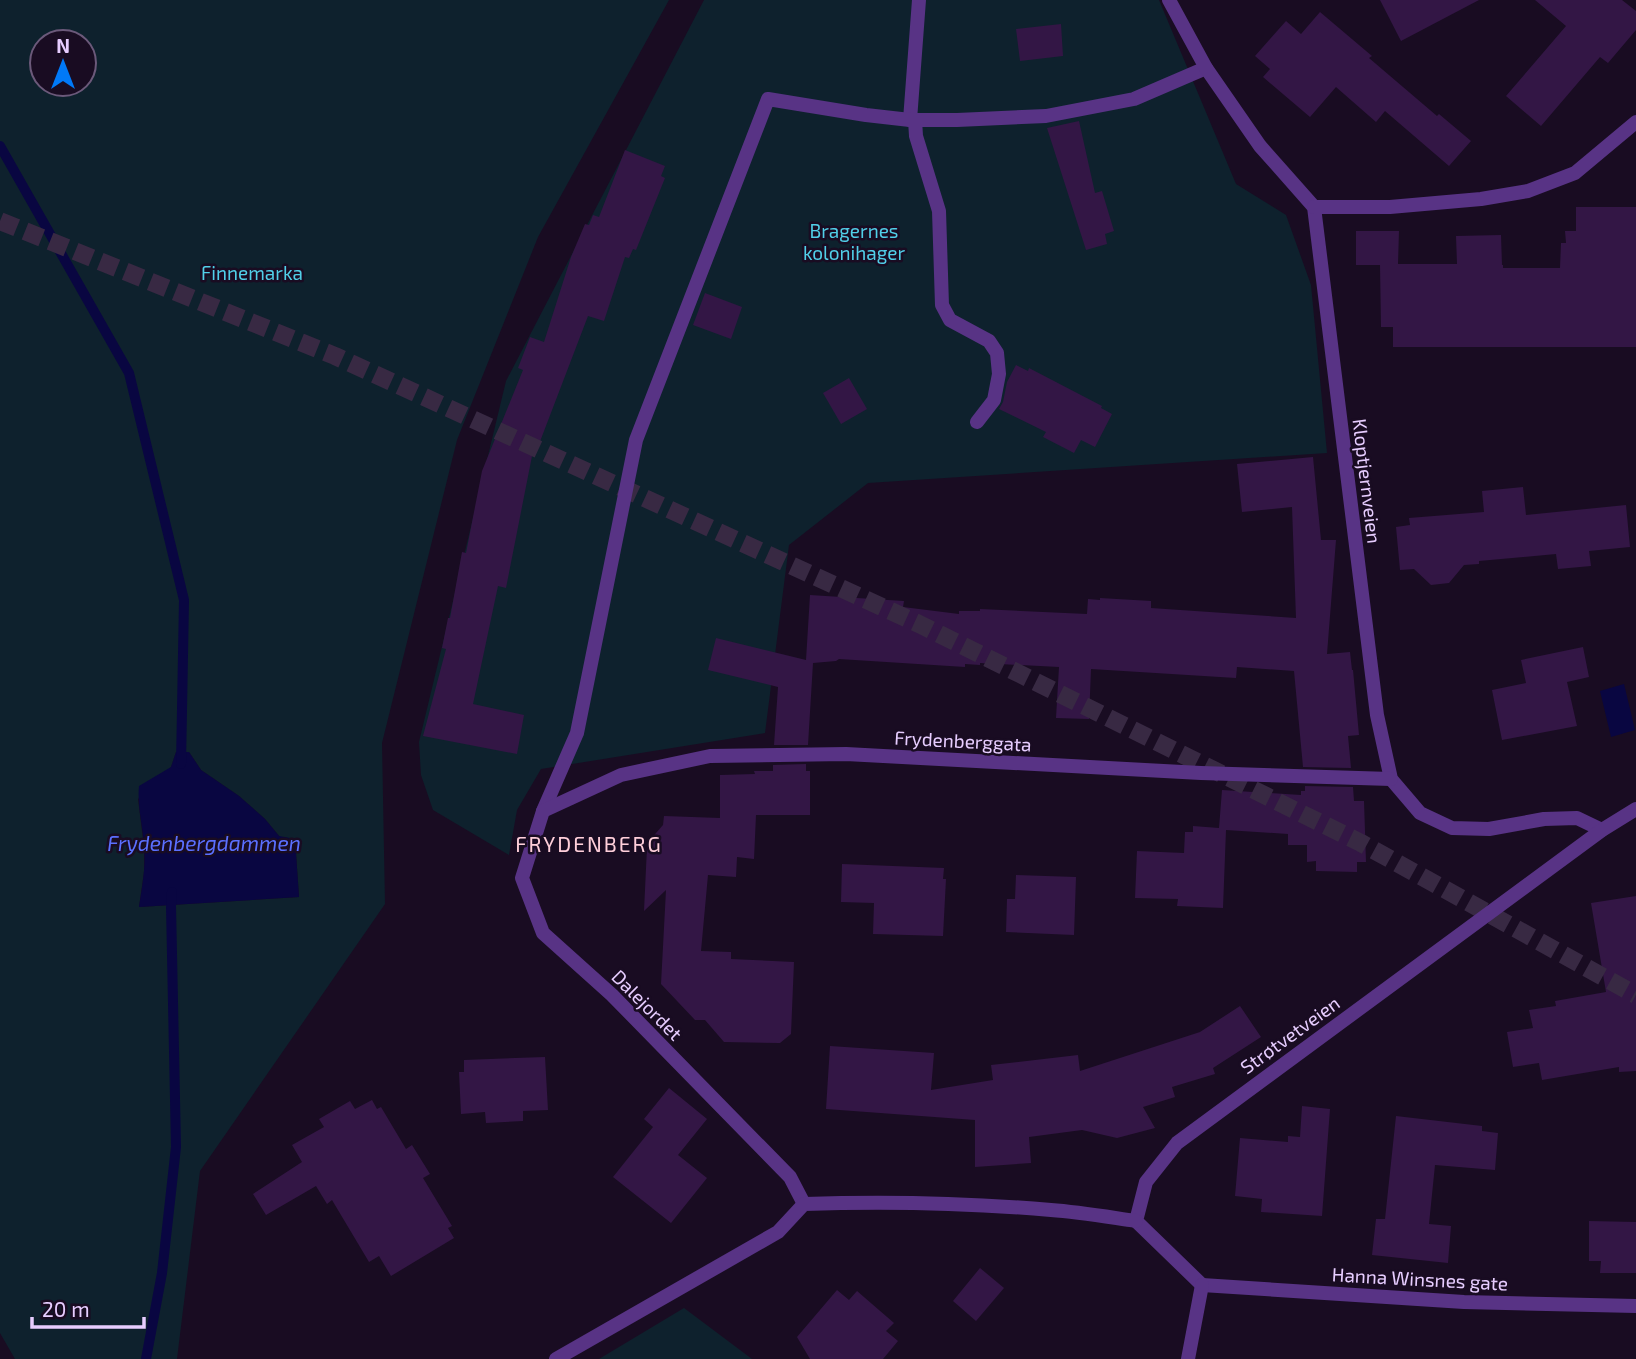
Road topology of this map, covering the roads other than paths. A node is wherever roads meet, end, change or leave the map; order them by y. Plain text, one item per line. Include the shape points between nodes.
1 (919, 0) edge
2 (1169, 0) edge
3 (1206, 68) junction
4 (913, 120) junction
5 (1636, 122) edge
6 (1314, 207) junction
7 (977, 422) dead end
8 (1391, 779) junction
9 (1636, 810) edge
10 (543, 811) junction
11 (1602, 830) junction
12 (804, 1204) junction
13 (1136, 1221) junction
14 (1202, 1285) junction
15 (1636, 1306) edge
16 (556, 1359) edge
17 (1188, 1359) edge

1 - 4 street
2 - 3 street
3 - 4 street via 1133,99 1046,116
3 - 6 street via 1260,146
4 - 7 street via 939,211 942,305 950,320 989,341 997,353 994,400
4 - 10 street, Dalejordet via 768,99 636,440 577,733
5 - 6 street via 1575,173 1528,191 1391,207
6 - 8 street, Kloptjernveien via 1377,715
8 - 10 street, Frydenberggata via 846,754 710,756 621,775
8 - 11 street, Kloptjernveien via 1420,813 1452,828 1489,829 1577,818
9 - 11 street, Strøtvetveien
10 - 12 street, Dalejordet via 522,878 542,933 612,995 790,1177
11 - 13 street, Strøtvetveien via 1177,1143 1146,1182
12 - 13 street via 986,1206
12 - 16 street via 778,1232
13 - 14 street
14 - 15 street, Hanna Winsnes gate via 1464,1302
14 - 17 street

